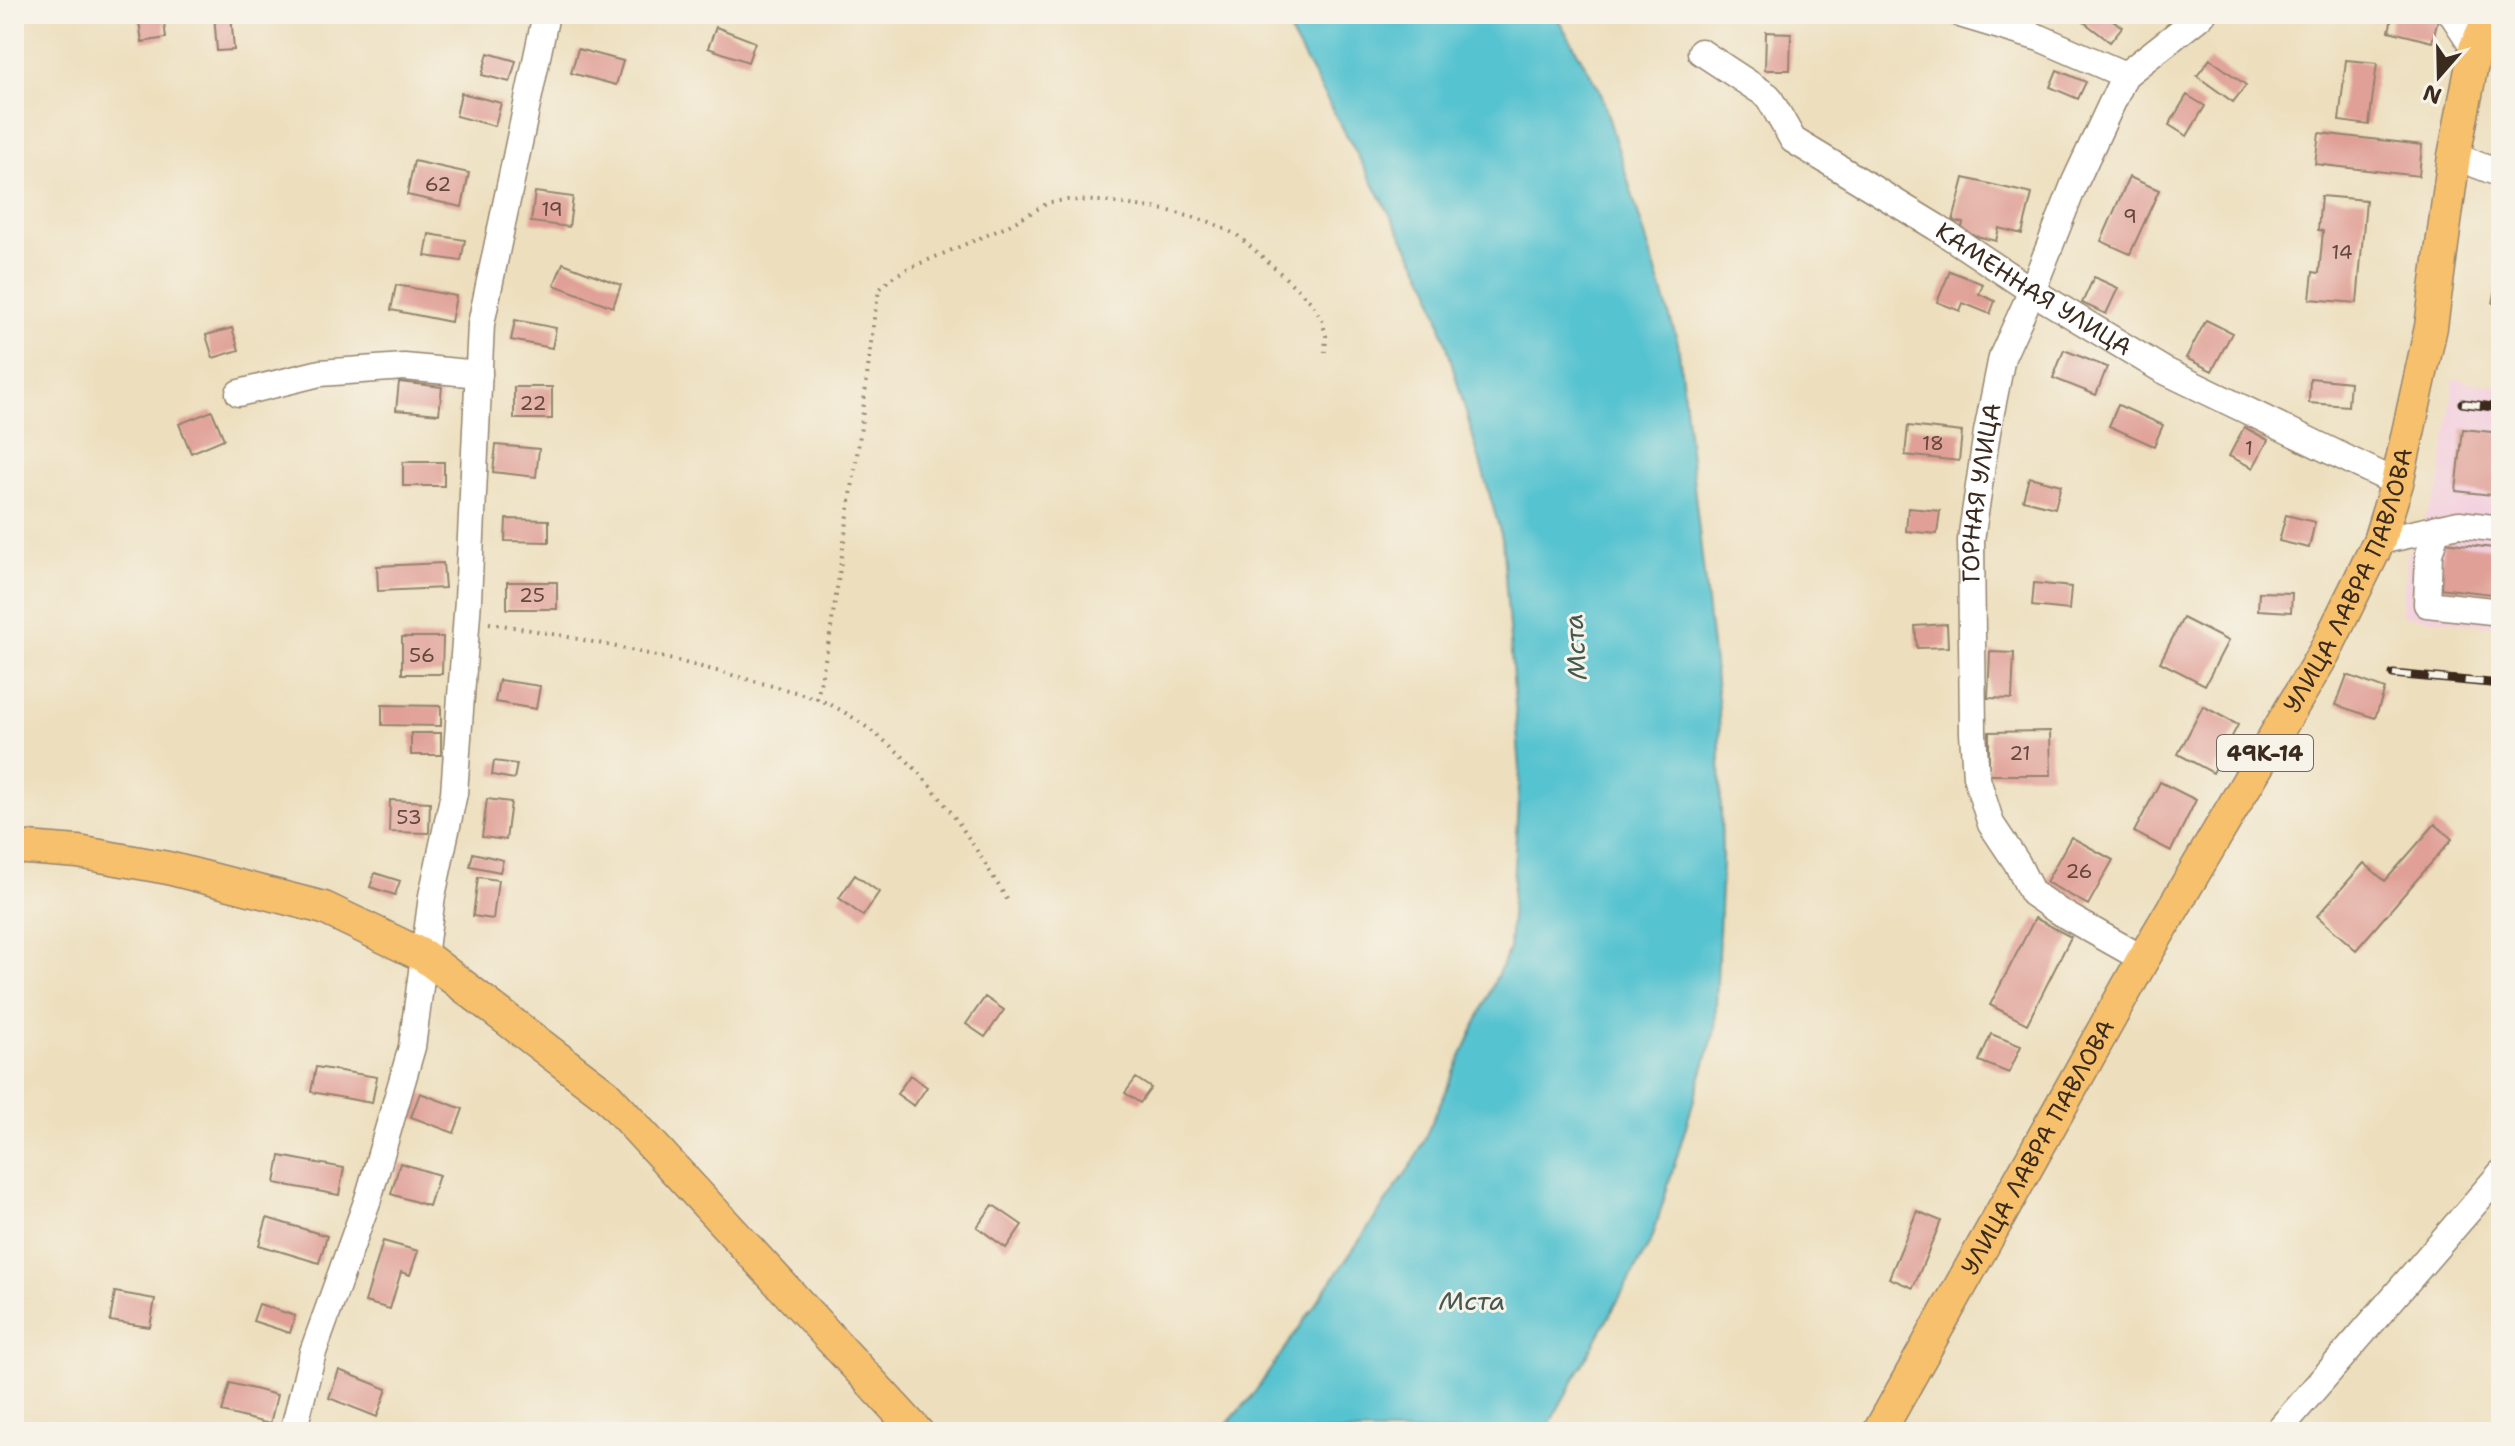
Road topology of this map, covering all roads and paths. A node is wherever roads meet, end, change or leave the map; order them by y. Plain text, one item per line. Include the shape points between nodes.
1 (546, 14) edge
2 (1960, 14) edge
3 (2203, 14) edge
4 (2452, 14) edge
5 (2491, 14) edge
6 (2475, 49) junction
7 (1701, 52) dead end
8 (2125, 75) junction
9 (2454, 156) junction
10 (2501, 174) edge
11 (2032, 291) junction
12 (1325, 352) dead end
13 (479, 374) junction
14 (239, 393) dead end
15 (2397, 483) junction
16 (2437, 528) junction
17 (2501, 529) edge
18 (2379, 541) junction
19 (2501, 612) edge
20 (467, 620) junction
21 (817, 699) junction
22 (14, 847) edge
23 (1008, 901) dead end
24 (424, 956) junction
25 (2143, 959) junction
26 (2501, 1173) edge
27 (293, 1432) edge
28 (917, 1432) edge
29 (1879, 1432) edge
30 (2277, 1432) edge

1 - 13 street via 481,324
2 - 8 street via 2040,38
3 - 8 street, ГОРНАЯ УЛИЦА
4 - 6 street
5 - 6 main road, УЛИЦА ЛАВРА ПАВЛОВА / 49К-14
6 - 9 main road, УЛИЦА ЛАВРА ПАВЛОВА / 49К-14
7 - 11 street, КАМЕННАЯ УЛИЦА via 1768,96 1793,140
8 - 11 street, ГОРНАЯ УЛИЦА
9 - 10 street
9 - 15 main road, УЛИЦА ЛАВРА ПАВЛОВА / 49К-14 via 2431,327
11 - 15 street, КАМЕННАЯ УЛИЦА via 2163,370
11 - 25 street, ГОРНАЯ УЛИЦА via 2002,357 1971,540 1976,776 1991,824 2032,893
12 - 21 path via 1322,320 1275,268 1237,235 1166,210 1102,201 1050,202 891,278 879,290
13 - 14 street via 404,367 320,373
13 - 20 street
15 - 18 main road, УЛИЦА ЛАВРА ПАВЛОВА / 49К-14
16 - 17 street via 2459,524
16 - 18 street
16 - 19 street via 2429,554 2427,604
18 - 25 main road, УЛИЦА ЛАВРА ПАВЛОВА / 49К-14 via 2324,653
20 - 21 path via 576,637
20 - 24 street via 454,793
21 - 23 path via 884,740 920,773
22 - 24 main road via 168,868 310,904
24 - 27 street via 412,1047 368,1199 313,1352
24 - 28 main road via 606,1095
25 - 29 main road, УЛИЦА ЛАВРА ПАВЛОВА / 49К-14
26 - 30 street

